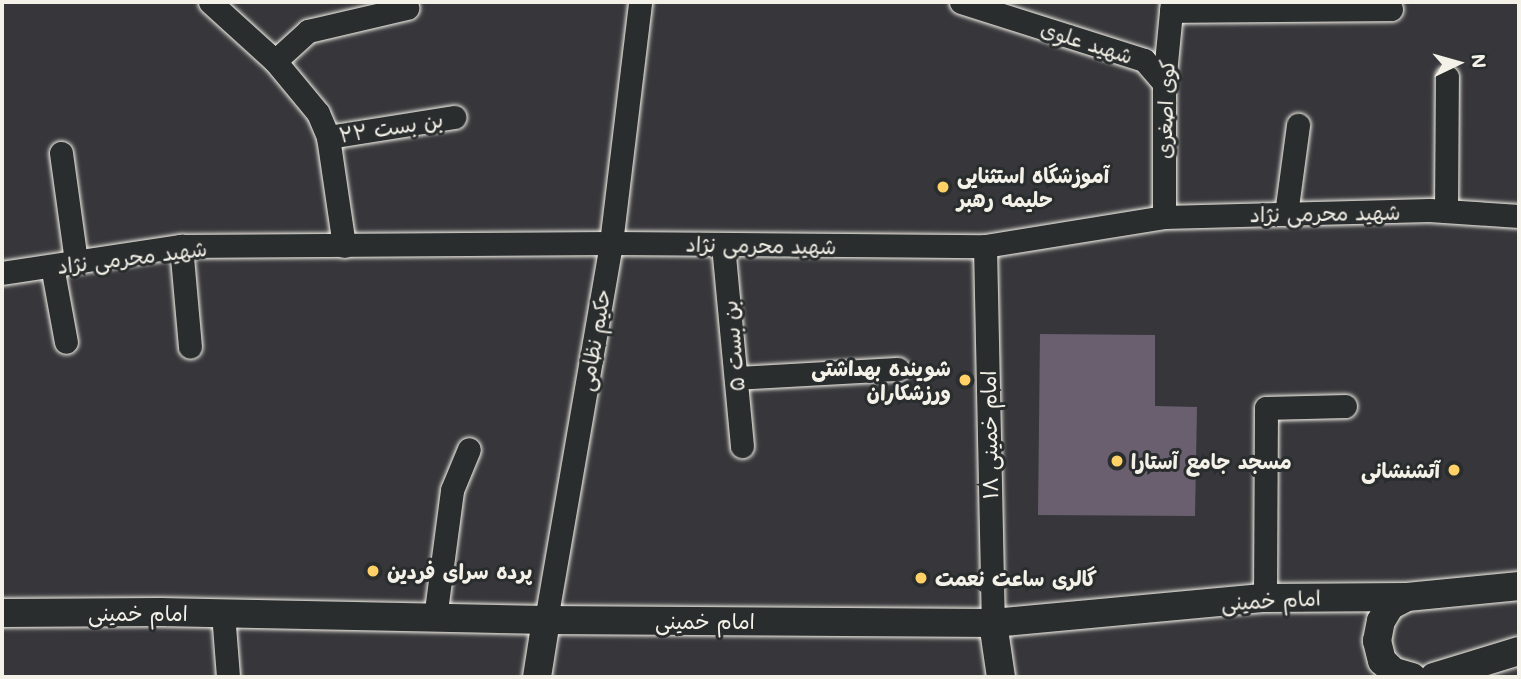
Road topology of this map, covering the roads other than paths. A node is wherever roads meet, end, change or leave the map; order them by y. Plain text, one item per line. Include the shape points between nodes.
1 (211, 2) edge
2 (640, 2) edge
3 (961, 2) edge
4 (1171, 6) edge
5 (407, 8) dead end
6 (1391, 9) dead end
7 (275, 61) junction
8 (1447, 77) dead end
9 (1164, 83) junction
10 (454, 117) dead end
11 (1298, 125) dead end
12 (328, 137) junction
13 (61, 153) dead end
14 (1446, 211) junction
15 (1286, 214) junction
16 (1519, 216) edge
17 (1164, 217) junction
18 (611, 243) junction
19 (723, 245) junction
20 (181, 246) junction
21 (344, 246) junction
22 (985, 246) junction
23 (76, 261) junction
24 (52, 266) junction
25 (2, 274) edge
26 (66, 342) dead end
27 (190, 347) dead end
28 (898, 369) dead end
29 (736, 378) junction
30 (1345, 406) dead end
31 (741, 446) dead end
32 (469, 449) dead end
33 (1519, 586) edge
34 (1407, 597) junction
35 (1265, 598) junction
36 (2, 613) edge
37 (223, 613) junction
38 (435, 618) junction
39 (546, 620) junction
40 (993, 623) junction
41 (1519, 651) edge
42 (228, 677) edge
43 (537, 677) edge
44 (1001, 677) edge
45 (1412, 677) edge
46 (1434, 677) edge

1 - 7 street
2 - 18 street, حکیم نظامی
3 - 9 street, شهید علوی via 1144,60
4 - 6 street
4 - 9 street, کوی اصغری
5 - 7 street via 308,31
7 - 12 street via 318,113
8 - 14 street
9 - 17 street, کوی اصغری
10 - 12 street, بن بست ۲۲
11 - 15 street
12 - 21 street
13 - 23 street
14 - 15 street, شهید محرمی نژاد
14 - 16 street, شهید محرمی نژاد
15 - 17 street, شهید محرمی نژاد
17 - 22 street, شهید محرمی نژاد
18 - 19 street, شهید محرمی نژاد
18 - 21 street, شهید محرمی نژاد
18 - 39 street, حکیم نظامی
19 - 22 street, شهید محرمی نژاد
19 - 29 street, بن بست ۵
20 - 21 street, شهید محرمی نژاد
20 - 23 street, شهید محرمی نژاد
20 - 27 street
22 - 40 street, امام خمینی ۱۸
23 - 24 street, شهید محرمی نژاد
24 - 25 street, شهید محرمی نژاد
24 - 26 street
28 - 29 street
29 - 31 street, بن بست ۵
30 - 35 street via 1266,408
32 - 38 street via 452,490
33 - 34 street, امام خمینی
34 - 35 street, امام خمینی
34 - 45 street via 1390,606 1377,641 1382,661 1395,672
35 - 40 street, امام خمینی
36 - 37 street, امام خمینی
37 - 38 street, امام خمینی
37 - 42 street
38 - 39 street, امام خمینی
39 - 40 street, امام خمینی
39 - 43 street, حکیم نظامی
40 - 44 street
41 - 46 street

